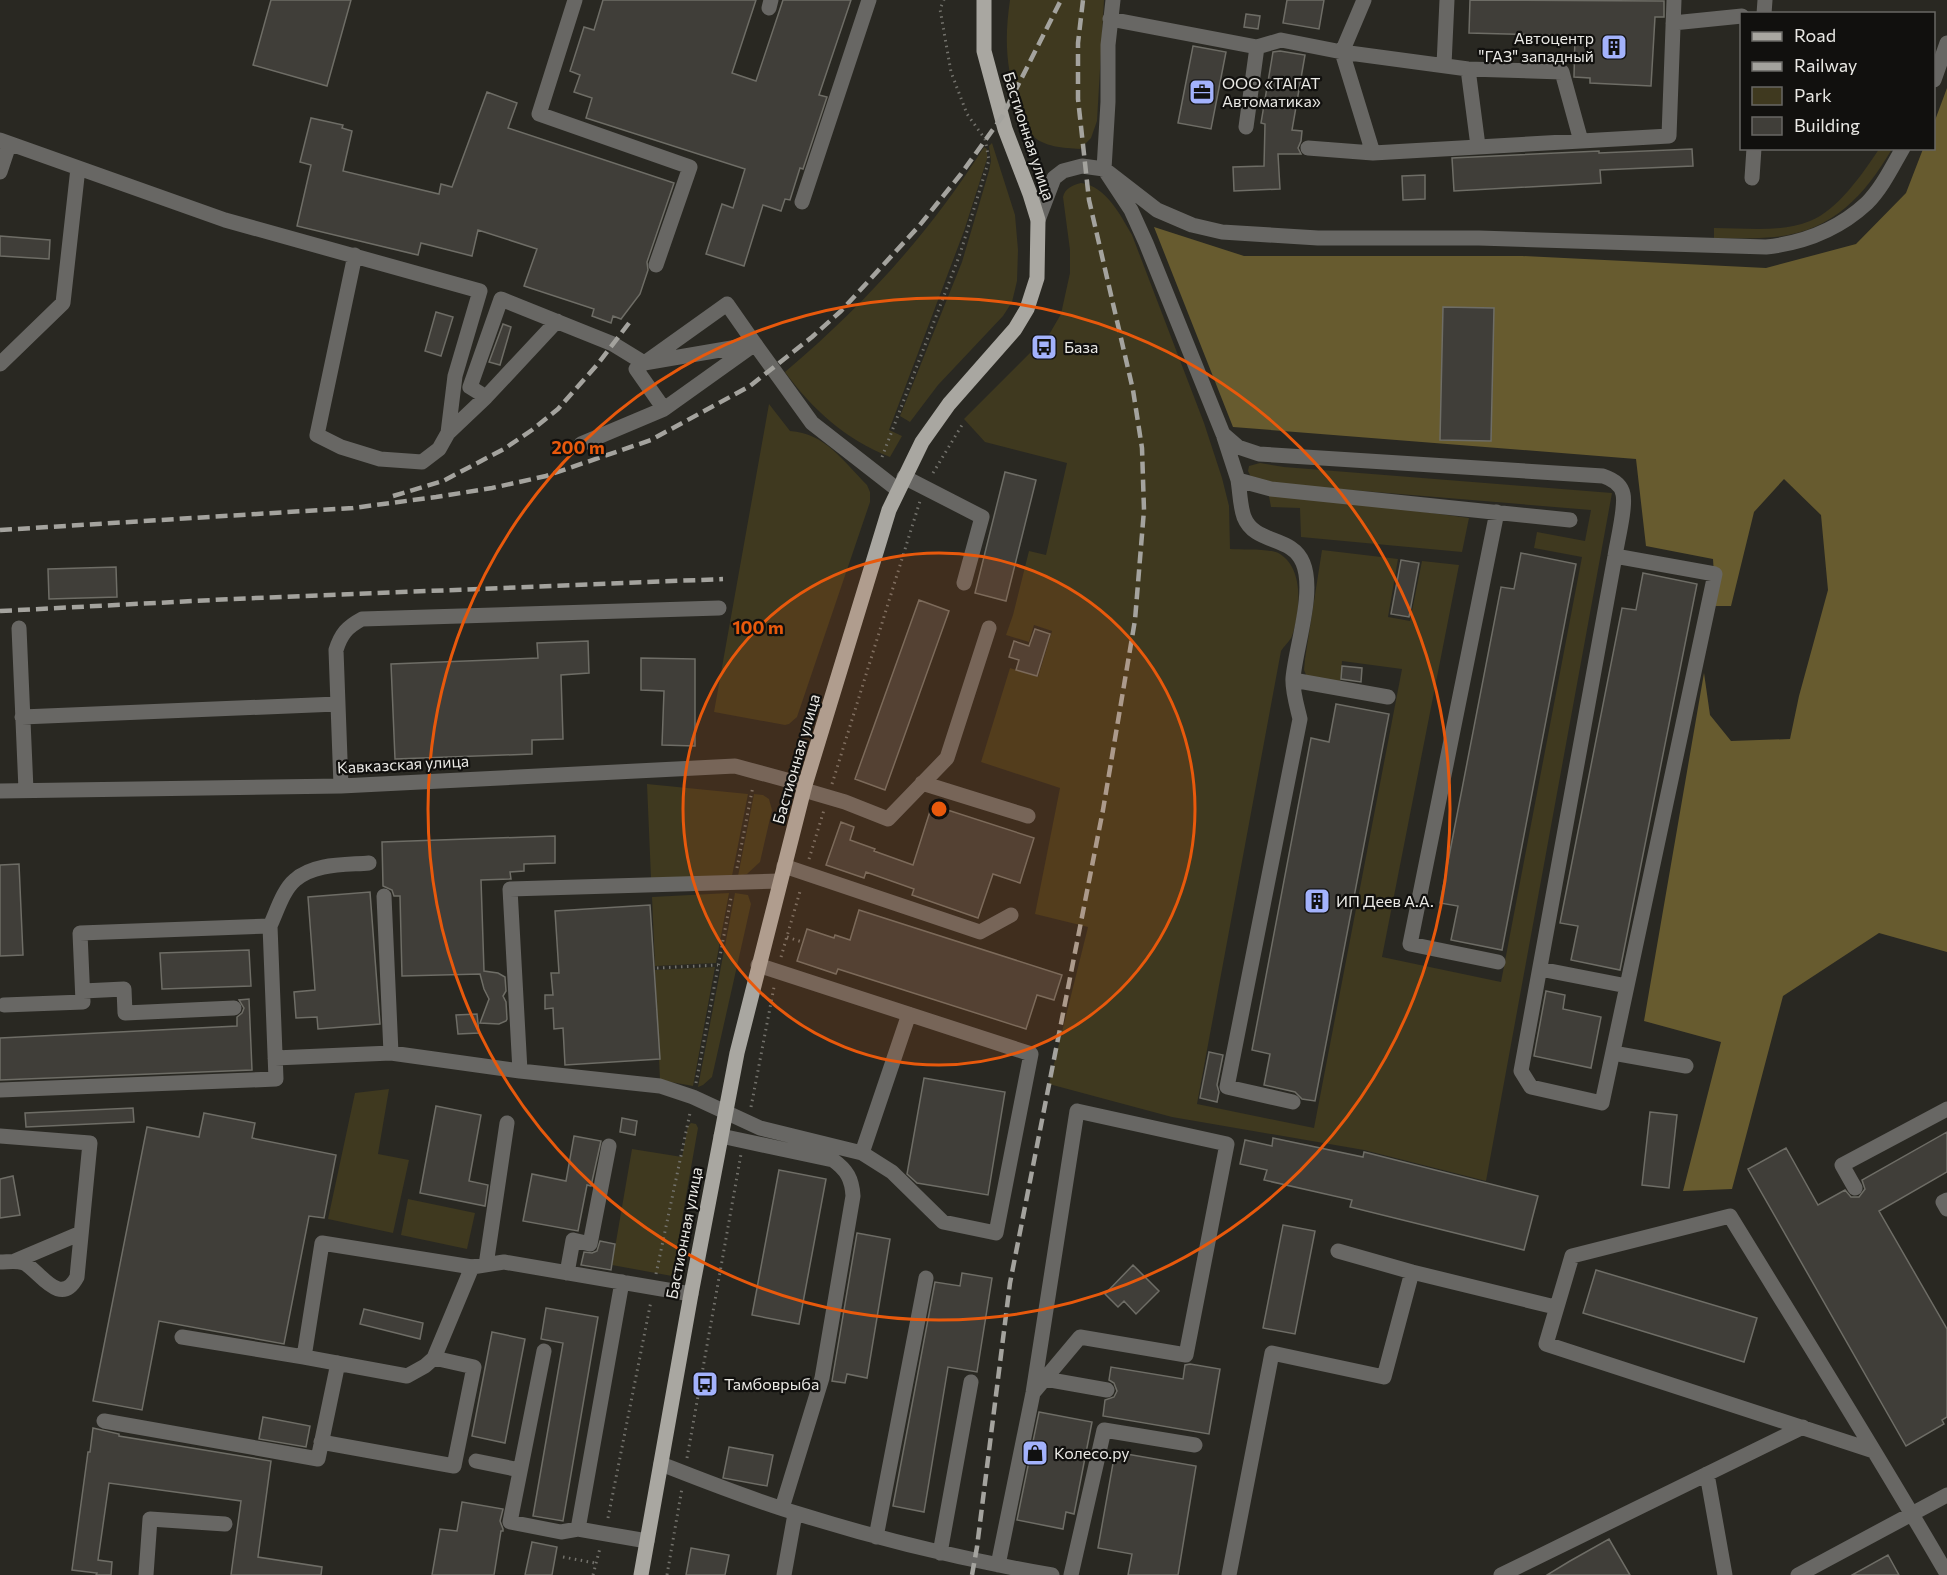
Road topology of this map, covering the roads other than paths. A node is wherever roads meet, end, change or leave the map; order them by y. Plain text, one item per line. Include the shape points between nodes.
1 (575, 0) edge
2 (869, 0) edge
3 (984, 0) edge
4 (1113, 0) edge
5 (1364, 0) edge
6 (1447, 0) edge
7 (1674, 0) edge
8 (1740, 16) edge
9 (1110, 19) junction
10 (1673, 23) junction
11 (1947, 43) edge
12 (1257, 47) junction
13 (1342, 52) junction
14 (1444, 65) junction
15 (1468, 69) junction
16 (1935, 77) edge
17 (1246, 127) dead end
18 (1581, 141) junction
19 (5, 142) edge
20 (1478, 146) junction
21 (1308, 148) dead end
22 (1754, 150) edge
23 (1902, 150) edge
24 (1373, 153) junction
25 (78, 168) junction
26 (1104, 169) junction
27 (0, 172) edge
28 (1752, 178) dead end
29 (802, 202) dead end
30 (1038, 220) junction
31 (355, 255) junction
32 (656, 265) dead end
33 (557, 321) junction
34 (755, 344) junction
35 (644, 363) junction
36 (0, 364) edge
37 (486, 397) junction
38 (664, 409) junction
39 (448, 433) junction
40 (1223, 434) junction
41 (581, 444) dead end
42 (1238, 480) junction
43 (901, 484) junction
44 (1497, 512) junction
45 (1570, 520) dead end
46 (1615, 556) junction
47 (964, 583) dead end
48 (719, 608) dead end
49 (19, 628) dead end
50 (989, 628) dead end
51 (1293, 680) junction
52 (1388, 697) dead end
53 (337, 704) junction
54 (22, 717) junction
55 (922, 783) junction
56 (341, 786) junction
57 (804, 787) junction
58 (26, 790) junction
59 (0, 791) edge
60 (1028, 816) dead end
61 (369, 863) dead end
62 (782, 874) junction
63 (384, 896) dead end
64 (1011, 915) dead end
65 (270, 926) junction
66 (1498, 962) dead end
67 (758, 965) junction
68 (1540, 969) junction
69 (1627, 986) junction
70 (82, 991) junction
71 (4, 1005) dead end
72 (234, 1008) dead end
73 (909, 1014) junction
74 (391, 1053) junction
75 (1613, 1053) junction
76 (275, 1058) junction
77 (1686, 1066) dead end
78 (520, 1071) junction
79 (0, 1090) edge
80 (1293, 1102) dead end
81 (1947, 1109) edge
82 (726, 1113) junction
83 (507, 1123) dead end
84 (721, 1136) junction
85 (0, 1137) edge
86 (609, 1146) dead end
87 (862, 1153) junction
88 (1855, 1188) dead end
89 (1947, 1200) edge
90 (1947, 1209) edge
91 (81, 1233) junction
92 (1338, 1251) dead end
93 (8, 1262) edge
94 (479, 1266) junction
95 (1412, 1272) junction
96 (567, 1273) junction
97 (926, 1278) dead end
98 (622, 1282) junction
99 (691, 1294) junction
100 (1556, 1307) junction
101 (182, 1337) dead end
102 (544, 1351) dead end
103 (304, 1357) junction
104 (434, 1358) junction
105 (338, 1363) junction
106 (1045, 1379) junction
107 (971, 1382) dead end
108 (1107, 1390) dead end
109 (1033, 1393) junction
110 (104, 1421) dead end
111 (1803, 1427) junction
112 (321, 1442) junction
113 (1195, 1445) dead end
114 (1874, 1451) junction
115 (476, 1461) dead end
116 (661, 1464) junction
117 (520, 1470) junction
118 (1707, 1474) junction
119 (1947, 1495) edge
120 (789, 1511) junction
121 (1912, 1514) junction
122 (225, 1524) dead end
123 (578, 1529) junction
124 (876, 1537) junction
125 (647, 1541) junction
126 (940, 1553) junction
127 (998, 1565) junction
128 (1947, 1574) edge
129 (146, 1575) edge
130 (641, 1575) edge
131 (784, 1575) edge
132 (1052, 1575) edge
133 (1071, 1575) edge
134 (1229, 1575) edge
135 (1501, 1575) edge
136 (1725, 1575) edge
137 (1798, 1575) edge

1 - 32 street via 539,114 690,167
2 - 29 street
3 - 30 main road, Бастионная улица via 984,51 1005,129
4 - 9 street
5 - 13 street
6 - 14 street
7 - 10 street
8 - 10 street
9 - 12 street
9 - 26 street
10 - 18 street via 1669,135
11 - 16 street
12 - 13 street via 1281,40
12 - 17 street
13 - 14 street
13 - 24 street
14 - 15 street
15 - 18 street via 1562,72
15 - 20 street
18 - 20 street
19 - 25 street
19 - 27 street
20 - 24 street
21 - 24 street
22 - 28 street
23 - 26 street via 1867,202 1844,220 1807,239 1766,247 1479,238 1318,238 1222,232 1157,210
25 - 31 street via 225,220
25 - 36 street via 63,303
26 - 30 street via 1082,166 1063,171 1054,178
26 - 40 street via 1131,210 1146,243
30 - 43 main road, Бастионная улица via 1037,278 1027,309 1015,329 949,404 922,442
31 - 39 street via 480,291 455,376
31 - 39 street via 316,435 380,459 422,462 439,449
33 - 35 street via 613,344
33 - 37 street
33 - 37 street via 501,299 470,387
34 - 35 street
34 - 35 street via 727,304
34 - 38 street
34 - 43 street via 812,423 876,473
35 - 38 street via 636,369
37 - 39 street
38 - 41 street
40 - 42 street
40 - 46 street via 1238,447 1259,454 1603,476 1612,479 1623,495
42 - 44 street via 1271,489
42 - 51 street via 1243,516 1249,527 1263,537 1290,546 1303,563 1306,593
43 - 47 street via 982,517
43 - 57 main road, Бастионная улица via 889,510
44 - 45 street
44 - 66 street via 1410,944
46 - 68 street
46 - 69 street via 1715,574
48 - 53 street via 362,619 340,636 336,650
49 - 54 street
50 - 55 street via 946,758
51 - 52 street
51 - 80 street via 1300,719 1227,1087
53 - 54 street
53 - 56 street
54 - 58 street
55 - 57 street, Кавказская улица via 888,819
55 - 60 street
56 - 57 street, Кавказская улица via 735,766
56 - 58 street, Кавказская улица
57 - 62 main road, Бастионная улица
58 - 59 street, Кавказская улица
61 - 65 street via 324,867 303,874 294,880
62 - 64 street via 980,932
62 - 67 main road, Бастионная улица
62 - 78 street via 734,883 510,890
63 - 74 street
65 - 70 street via 80,933
65 - 76 street
67 - 73 street
67 - 82 main road, Бастионная улица
68 - 69 street
68 - 75 street via 1521,1071 1531,1088 1602,1103
69 - 75 street
70 - 71 street via 83,1002
70 - 72 street via 124,989 125,1013
73 - 87 street
73 - 87 street via 1031,1054 996,1233 943,1222 892,1172
74 - 76 street
74 - 78 street
75 - 77 street
76 - 79 street via 276,1079
78 - 82 street via 660,1086 693,1096
81 - 88 street via 1842,1165
82 - 84 main road, Бастионная улица
82 - 87 street via 760,1128
83 - 94 street
84 - 99 main road, Бастионная улица
84 - 120 street via 833,1160 842,1166 852,1185 822,1378
85 - 91 street via 90,1143
86 - 96 street via 590,1244 573,1240
89 - 90 street via 1943,1202
91 - 93 street
91 - 93 street via 77,1277 65,1289 48,1285 29,1267
92 - 95 street
94 - 96 street via 504,1262
94 - 103 street via 322,1243
94 - 104 street
95 - 100 street
95 - 134 street via 1384,1377 1272,1353
96 - 98 street
97 - 124 street
98 - 99 street
98 - 123 street
99 - 116 main road, Бастионная улица
100 - 111 street via 1546,1344
100 - 114 street via 1572,1256 1730,1216
101 - 103 street
102 - 117 street
103 - 105 street
104 - 105 street via 407,1376
104 - 112 street via 474,1367 454,1467
105 - 112 street
106 - 108 street
106 - 109 street
106 - 109 street via 1080,1337 1186,1355 1227,1144 1077,1111
107 - 126 street
109 - 127 street
110 - 112 street via 318,1459
111 - 114 street
111 - 118 street
113 - 133 street via 1104,1430
114 - 121 street
115 - 117 street
116 - 120 street
116 - 125 main road, Бастионная улица
117 - 123 street via 510,1522 561,1532
118 - 135 street
118 - 136 street
119 - 121 street
120 - 124 street
120 - 131 street
121 - 128 street
121 - 137 street
122 - 129 street via 150,1518
123 - 125 street
124 - 126 street
125 - 130 main road, Бастионная улица
126 - 127 street
127 - 132 street

